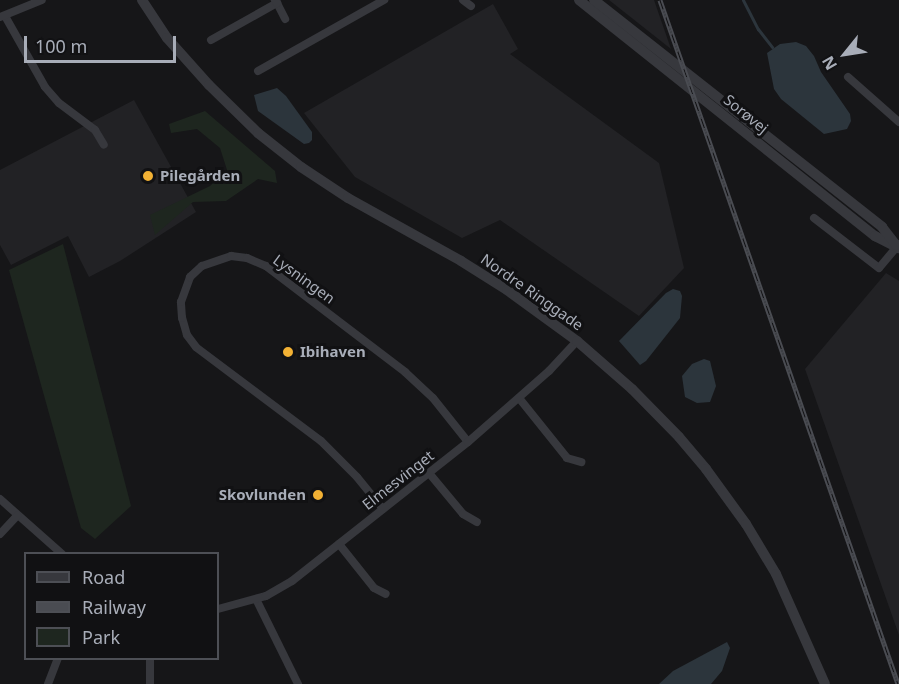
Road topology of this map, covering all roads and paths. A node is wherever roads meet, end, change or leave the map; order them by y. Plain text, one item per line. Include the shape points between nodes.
1 (42, 0) edge
2 (142, 0) edge
3 (384, 0) edge
4 (463, 0) edge
5 (579, 0) edge
6 (594, 0) edge
7 (276, 2) edge
8 (471, 6) dead end
9 (2, 17) edge
10 (285, 19) dead end
11 (211, 40) dead end
12 (258, 71) dead end
13 (848, 77) dead end
14 (899, 122) edge
15 (104, 145) dead end
16 (814, 218) dead end
17 (898, 246) edge
18 (577, 341) junction
19 (519, 398) junction
20 (468, 442) junction
21 (581, 462) dead end
22 (429, 472) junction
23 (0, 499) edge
24 (383, 509) junction
25 (17, 516) junction
26 (477, 522) dead end
27 (0, 534) edge
28 (339, 544) junction
29 (60, 552) edge
30 (386, 594) dead end
31 (256, 599) junction
32 (219, 609) edge
33 (57, 660) edge
34 (150, 660) edge
35 (48, 684) edge
36 (150, 684) edge
37 (298, 684) edge
38 (825, 684) edge

1 - 9 street
2 - 18 street, Nordre Ringgade via 167,38 209,85 258,133 301,167 461,261
3 - 12 street
4 - 8 street
5 - 17 street, Sorøvej via 874,236
6 - 17 street, Sorøvej via 882,227
7 - 10 street
7 - 11 street
9 - 15 street via 45,87 95,130
13 - 14 street
16 - 17 street via 879,268
18 - 19 street, Elmesvinget
18 - 38 street, Nordre Ringgade via 640,397 706,469 746,524 776,574
19 - 20 street, Elmesvinget
19 - 21 street via 567,458
20 - 22 street, Elmesvinget
20 - 24 street, Lysningen via 433,398 405,372 266,266 231,256 202,266 190,277 181,302 183,321 196,347 321,441
22 - 24 street, Elmesvinget
22 - 26 street via 463,514
23 - 25 street
24 - 28 street, Elmesvinget
25 - 27 street
25 - 29 street
28 - 30 street via 374,588
28 - 31 street, Elmesvinget via 292,581
31 - 32 street, Elmesvinget
31 - 37 street
33 - 35 street
34 - 36 street

